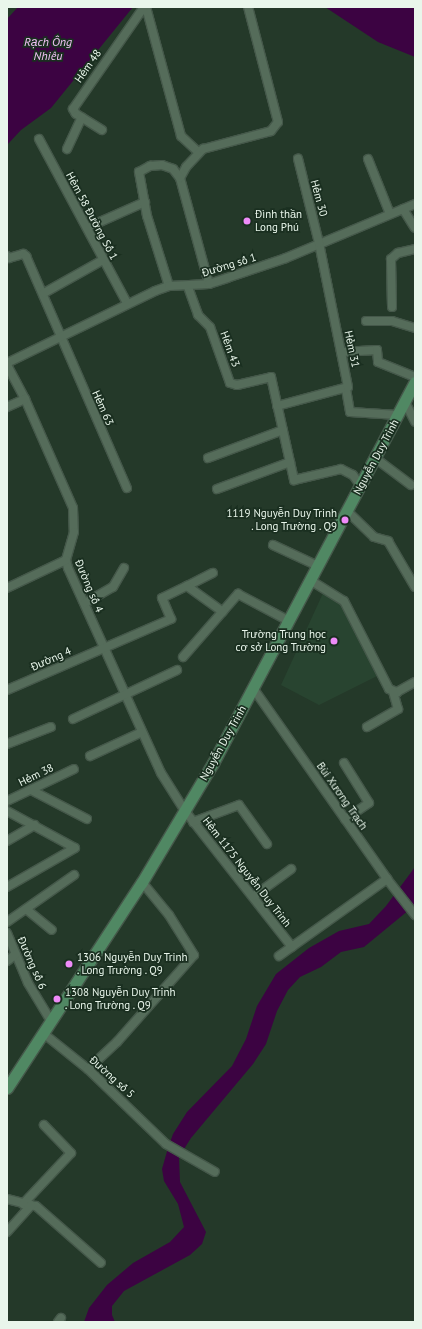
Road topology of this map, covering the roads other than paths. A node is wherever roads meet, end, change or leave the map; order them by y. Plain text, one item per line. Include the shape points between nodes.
1 (145, 7) edge
2 (248, 7) edge
3 (82, 117) junction
4 (102, 130) dead end
5 (39, 139) dead end
6 (67, 149) dead end
7 (198, 152) junction
8 (298, 159) dead end
9 (368, 159) dead end
10 (180, 178) junction
11 (145, 202) junction
12 (415, 204) edge
13 (403, 209) junction
14 (390, 214) junction
15 (93, 225) dead end
16 (415, 228) edge
17 (319, 243) junction
18 (415, 249) edge
19 (7, 256) edge
20 (103, 260) junction
21 (209, 284) junction
22 (169, 286) junction
23 (188, 287) junction
24 (44, 293) junction
25 (127, 303) junction
26 (392, 307) dead end
27 (366, 321) dead end
28 (415, 328) edge
29 (62, 337) junction
30 (341, 352) junction
31 (7, 364) edge
32 (415, 376) edge
33 (414, 387) edge
34 (346, 389) junction
35 (25, 399) junction
36 (405, 402) junction
37 (277, 406) junction
38 (7, 407) edge
39 (398, 416) junction
40 (415, 422) edge
41 (283, 430) junction
42 (208, 458) dead end
43 (375, 458) junction
44 (290, 462) junction
45 (411, 484) dead end
46 (360, 485) junction
47 (127, 488) dead end
48 (217, 489) dead end
49 (347, 511) junction
50 (273, 545) dead end
51 (66, 560) junction
52 (318, 566) junction
53 (124, 568) dead end
54 (212, 573) dead end
55 (310, 580) junction
56 (186, 586) junction
57 (415, 587) edge
58 (7, 588) edge
59 (85, 602) junction
60 (223, 612) junction
61 (289, 621) junction
62 (103, 648) junction
63 (183, 657) dead end
64 (177, 670) dead end
65 (415, 682) edge
66 (253, 688) junction
67 (7, 690) edge
68 (393, 692) junction
69 (124, 695) junction
70 (72, 719) dead end
71 (51, 727) dead end
72 (367, 727) dead end
73 (142, 732) junction
74 (7, 744) edge
75 (90, 756) dead end
76 (344, 763) dead end
77 (74, 769) dead end
78 (31, 790) junction
79 (7, 801) edge
80 (7, 810) edge
81 (185, 811) junction
82 (87, 819) dead end
83 (345, 819) junction
84 (194, 822) junction
85 (35, 825) junction
86 (7, 841) edge
87 (267, 844) dead end
88 (292, 870) dead end
89 (74, 875) dead end
90 (387, 879) junction
91 (142, 882) junction
92 (7, 887) edge
93 (254, 896) junction
94 (26, 909) junction
95 (413, 912) edge
96 (7, 922) edge
97 (52, 930) dead end
98 (7, 934) edge
99 (292, 947) junction
100 (16, 954) junction
101 (279, 956) dead end
102 (7, 961) edge
103 (50, 1021) junction
104 (43, 1033) junction
105 (88, 1069) junction
106 (7, 1088) edge
107 (44, 1125) dead end
108 (216, 1172) dead end
109 (7, 1199) edge
110 (27, 1205) junction
111 (7, 1232) edge
112 (101, 1262) dead end

1 - 3 street, Hẻm 48 via 75,105 76,114
1 - 7 street via 181,136
2 - 7 street via 278,122 271,131
3 - 4 street
3 - 6 street
5 - 20 street, Hẻm 58 Đường Số 1
7 - 10 street
8 - 17 street, Hẻm 30
9 - 14 street
10 - 11 street via 168,167 150,166 140,172
10 - 21 street
11 - 15 street
11 - 22 street
12 - 13 street, Đường số 1
13 - 14 street, Đường số 1
13 - 16 street
14 - 17 street, Đường số 1
17 - 21 street, Đường số 1 via 286,258
17 - 30 street, Hẻm 31
18 - 26 street via 398,253 391,260
19 - 24 street, Hẻm 63 via 26,256
20 - 24 street
20 - 25 street, Hẻm 58 Đường Số 1
21 - 23 street, Đường số 1
22 - 23 street, Đường số 1
22 - 25 street, Đường số 1
23 - 37 street, Hẻm 43 via 198,315 210,327 230,383 238,385 271,378
24 - 29 street, Hẻm 63
25 - 29 street, Đường số 1
27 - 28 street via 392,321
29 - 31 street, Đường số 1
29 - 47 street, Hẻm 63
30 - 32 street via 377,350 378,362
30 - 34 street, Hẻm 31 via 348,384
31 - 35 street, Đường số 4
33 - 36 main road, Nguyễn Duy Trinh
34 - 37 street
34 - 39 street, Hẻm 31 via 350,412
35 - 38 street
35 - 51 street, Đường số 4 via 74,508 74,532
36 - 39 main road, Nguyễn Duy Trinh
36 - 40 street
37 - 41 street
39 - 43 main road, Nguyễn Duy Trinh
41 - 42 street
41 - 44 street
43 - 45 street
43 - 46 main road, Nguyễn Duy Trinh
44 - 46 street via 294,480 341,469 353,475
44 - 48 street
46 - 49 main road, Nguyễn Duy Trinh
49 - 52 main road, Nguyễn Duy Trinh
49 - 57 street via 374,537 388,541
50 - 52 street
51 - 58 street
51 - 59 street, Đường số 4
52 - 55 main road, Nguyễn Duy Trinh
53 - 59 street via 113,587
54 - 56 street
55 - 61 main road, Nguyễn Duy Trinh
55 - 68 street via 344,601 389,689
56 - 60 street
56 - 62 street, Đường 4 via 162,598 171,619
59 - 62 street, Đường số 4
60 - 61 street via 238,594
60 - 63 street
61 - 66 main road, Nguyễn Duy Trinh
62 - 67 street, Đường 4
62 - 69 street, Đường số 4
64 - 69 street
65 - 68 street
66 - 81 main road, Nguyễn Duy Trinh
66 - 83 street, Bùi Xương Trạch
68 - 72 street via 398,709
69 - 70 street
69 - 73 street, Đường số 4
71 - 74 street
73 - 75 street
73 - 81 street, Đường số 4 via 166,781
76 - 83 street via 369,803
77 - 78 street, Hẻm 38
78 - 79 street, Hẻm 38
78 - 82 street
80 - 85 street
81 - 84 street, Hẻm 1175 Nguyễn Duy Trinh
81 - 91 main road, Nguyễn Duy Trinh
83 - 90 street, Bùi Xương Trạch
84 - 87 street via 239,805
84 - 93 street, Hẻm 1175 Nguyễn Duy Trinh
85 - 86 street
85 - 92 street via 75,848
88 - 93 street
89 - 94 street
90 - 95 street, Bùi Xương Trạch
90 - 99 street
91 - 103 main road, Nguyễn Duy Trinh
91 - 105 street via 169,915 194,955 117,1042
93 - 99 street, Hẻm 1175 Nguyễn Duy Trinh
94 - 96 street
94 - 97 street
98 - 100 street, Đường số 6
99 - 101 street
100 - 102 street
100 - 103 street, Đường số 6 via 28,983
103 - 104 main road, Nguyễn Duy Trinh
104 - 105 street, Đường số 5
104 - 106 main road, Nguyễn Duy Trinh
105 - 108 street, Đường số 5 via 164,1142
107 - 110 street via 72,1153
109 - 110 street
110 - 111 street
110 - 112 street via 36,1206

